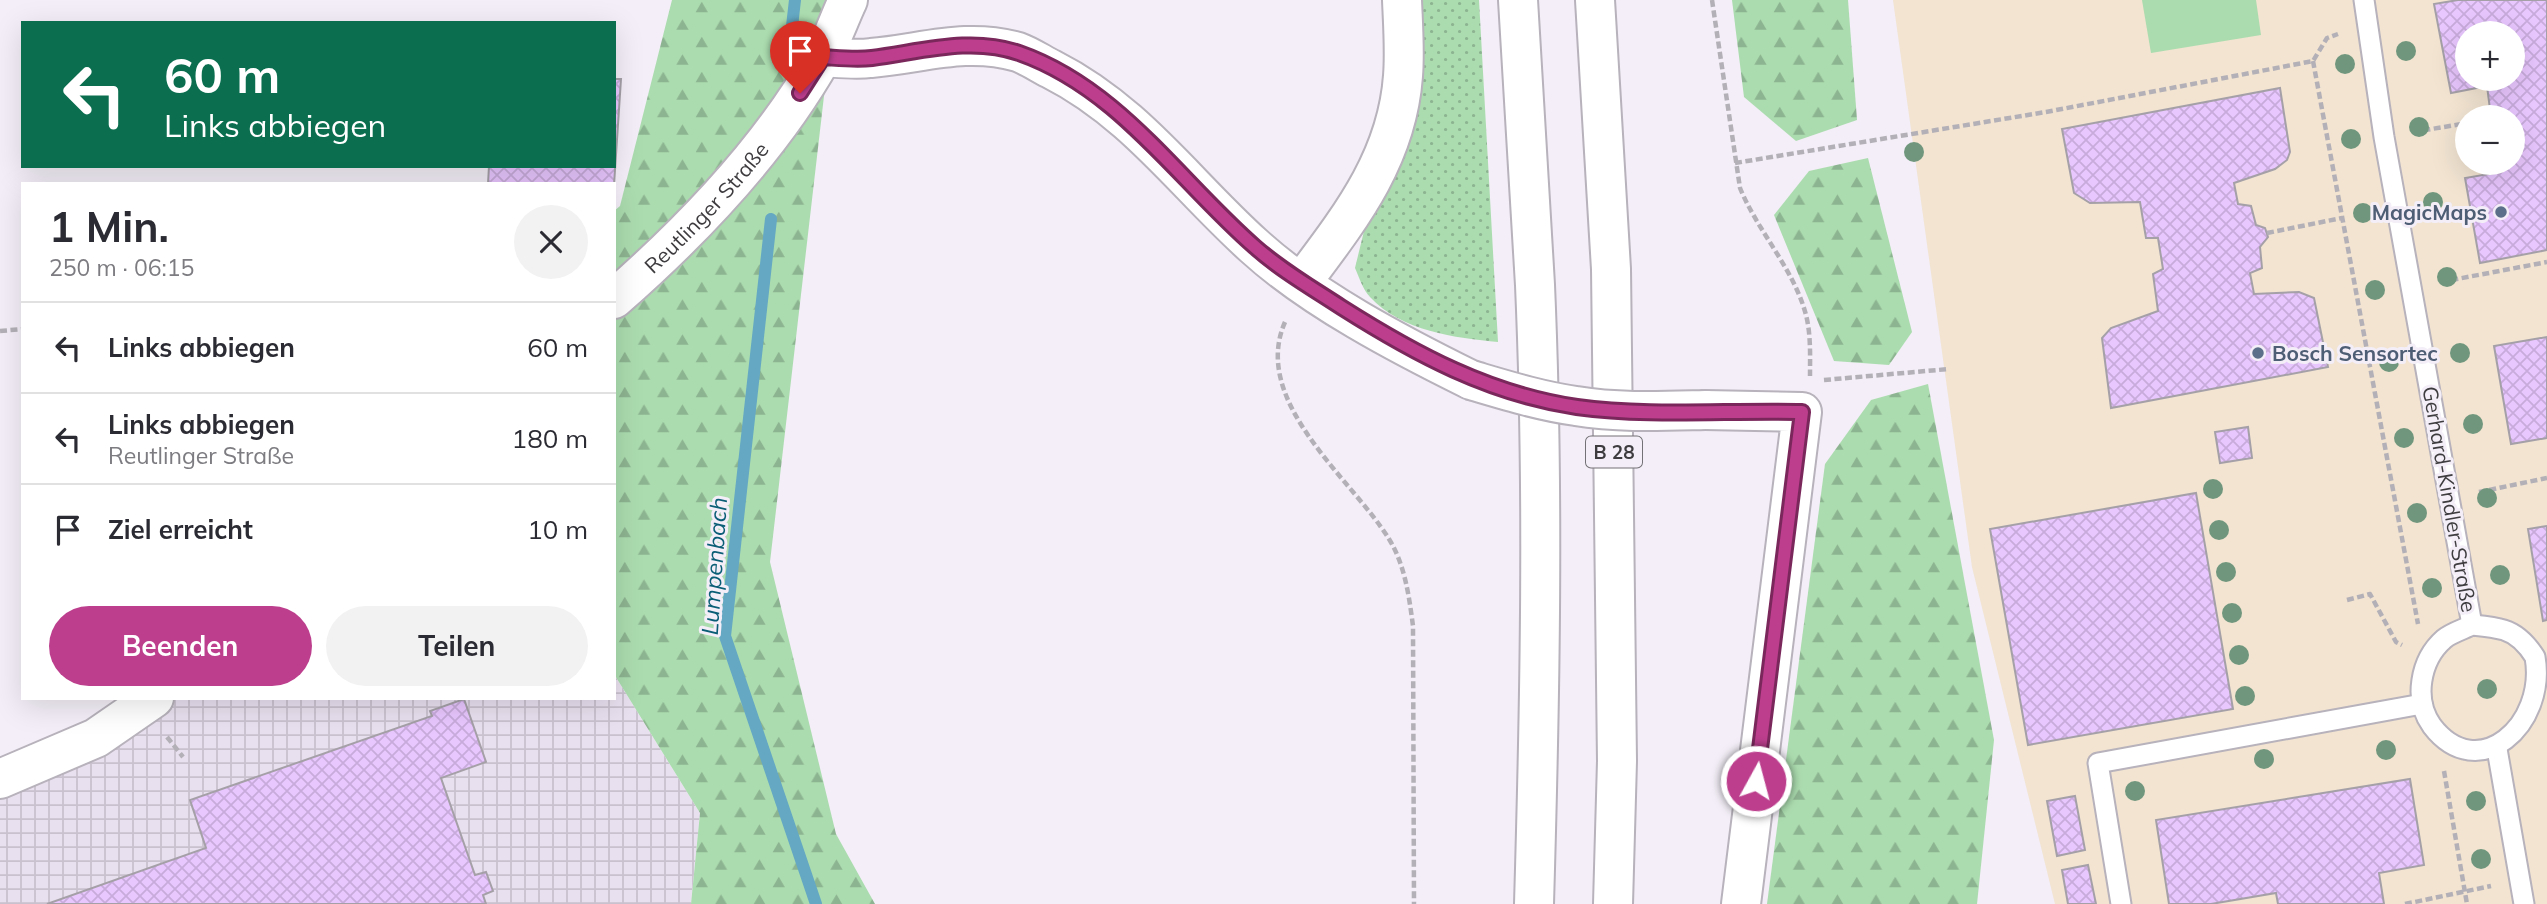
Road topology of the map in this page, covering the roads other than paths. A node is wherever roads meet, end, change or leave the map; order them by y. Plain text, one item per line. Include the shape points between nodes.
1 (848, 0) edge
2 (1402, 0) edge
3 (1518, 0) edge
4 (1595, 0) edge
5 (2364, 0) edge
6 (823, 57) junction
7 (1302, 282) junction
8 (616, 297) edge
9 (2472, 625) junction
10 (150, 700) edge
11 (2422, 704) junction
12 (2497, 749) junction
13 (0, 779) edge
14 (1534, 904) edge
15 (1612, 904) edge
16 (1741, 904) edge
17 (2121, 904) edge
18 (2524, 904) edge

1 - 6 main road, Reutlinger Straße
2 - 7 main road via 1403,76 1397,117 1384,157 1363,201
3 - 14 main road via 1535,287 1539,640
4 - 15 main road, B 28 via 1611,269 1617,761
5 - 9 lane, Gerhard-Kindler-Straße via 2384,137
6 - 7 main road via 870,58 947,46 1018,52 1117,110 1255,247
6 - 8 main road, Reutlinger Straße via 777,128 724,192
7 - 16 main road, bridge via 1377,330 1471,380 1526,396 1577,407 1637,412 1802,412
9 - 11 lane, Gerhard-Kindler-Straße via 2444,639 2423,669
9 - 12 lane, Gerhard-Kindler-Straße via 2506,630 2528,646 2541,669 2544,696 2537,724
10 - 13 main road via 96,738
11 - 12 lane via 2432,726 2451,742 2475,750
11 - 17 lane via 2098,763
12 - 18 lane

